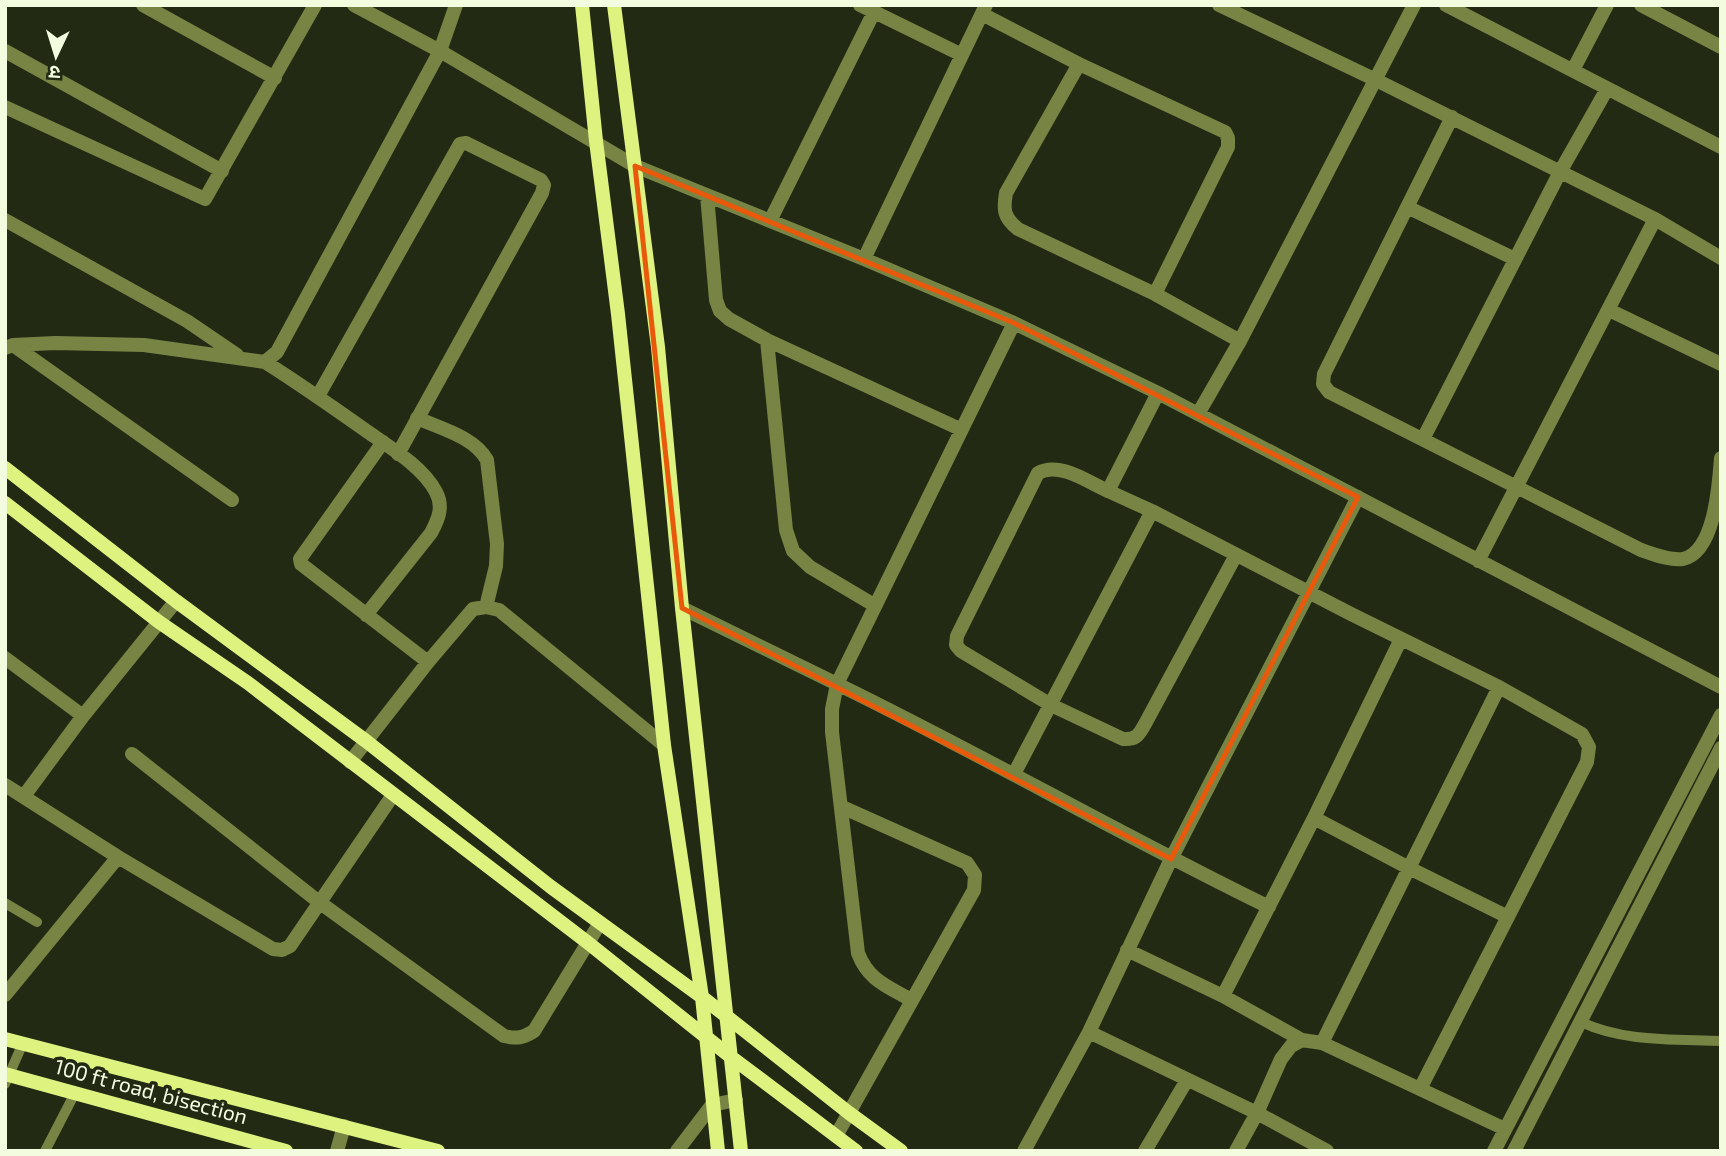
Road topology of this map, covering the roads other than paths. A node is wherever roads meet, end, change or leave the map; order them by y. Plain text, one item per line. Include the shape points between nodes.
1 (143, 5) edge
2 (315, 5) edge
3 (354, 5) edge
4 (456, 5) edge
5 (582, 5) edge
6 (614, 5) edge
7 (1219, 5) edge
8 (1414, 5) edge
9 (1446, 5) edge
10 (1607, 5) edge
11 (1641, 5) edge
12 (867, 8) edge
13 (984, 10) edge
14 (1721, 47) edge
15 (5, 51) edge
16 (440, 51) junction
17 (962, 55) junction
18 (1079, 64) junction
19 (1573, 70) junction
20 (275, 78) junction
21 (1376, 80) junction
22 (1607, 89) junction
23 (5, 107) edge
24 (1452, 117) junction
25 (596, 141) junction
26 (1721, 147) edge
27 (635, 166) junction
28 (222, 171) junction
29 (1560, 172) junction
30 (707, 195) junction
31 (1407, 206) junction
32 (1655, 219) junction
33 (5, 220) edge
34 (770, 221) junction
35 (1721, 258) edge
36 (864, 259) junction
37 (1515, 259) junction
38 (1155, 294) junction
39 (1609, 310) junction
40 (1014, 323) junction
41 (767, 340) junction
42 (1241, 341) junction
43 (9, 347) edge
44 (241, 358) junction
45 (265, 362) junction
46 (1721, 364) edge
47 (1158, 393) junction
48 (318, 396) junction
49 (1198, 414) junction
50 (417, 418) junction
51 (960, 429) junction
52 (1423, 439) junction
53 (383, 442) junction
54 (398, 454) junction
55 (1721, 458) edge
56 (5, 468) edge
57 (1515, 487) junction
58 (1108, 491) junction
59 (1358, 497) junction
60 (232, 500) dead end
61 (5, 503) edge
62 (1152, 511) junction
63 (1236, 555) junction
64 (1478, 561) junction
65 (1309, 592) junction
66 (176, 601) junction
67 (874, 605) junction
68 (486, 607) junction
69 (682, 608) junction
70 (366, 615) junction
71 (159, 622) junction
72 (1401, 639) junction
73 (5, 658) edge
74 (428, 662) junction
75 (837, 684) junction
76 (1499, 687) junction
77 (1721, 687) edge
78 (1051, 705) junction
79 (1721, 715) edge
80 (83, 716) junction
81 (366, 741) junction
82 (664, 745) junction
83 (1721, 748) edge
84 (132, 754) dead end
85 (350, 762) junction
86 (1014, 774) junction
87 (5, 785) edge
88 (393, 795) junction
89 (24, 796) junction
90 (842, 807) junction
91 (1314, 818) junction
92 (118, 857) junction
93 (1171, 859) junction
94 (1409, 868) junction
95 (319, 902) junction
96 (5, 903) edge
97 (1269, 907) junction
98 (1508, 917) junction
99 (37, 922) dead end
100 (600, 923) junction
101 (587, 942) junction
102 (1127, 950) junction
103 (5, 995) edge
104 (1223, 996) junction
105 (702, 997) junction
106 (911, 1000) junction
107 (726, 1016) junction
108 (1581, 1022) junction
109 (1088, 1032) junction
110 (705, 1038) junction
111 (5, 1039) edge
112 (1302, 1040) junction
113 (1721, 1041) edge
114 (23, 1043) junction
115 (1322, 1043) junction
116 (731, 1058) junction
117 (7, 1078) edge
118 (1187, 1080) junction
119 (1420, 1089) junction
120 (75, 1093) junction
121 (736, 1100) junction
122 (712, 1105) junction
123 (849, 1113) junction
124 (1257, 1114) junction
125 (344, 1126) junction
126 (1505, 1129) junction
127 (836, 1136) junction
128 (45, 1151) edge
129 (286, 1151) edge
130 (337, 1151) edge
131 (438, 1151) edge
132 (677, 1151) edge
133 (718, 1151) edge
134 (741, 1151) edge
135 (856, 1151) edge
136 (901, 1151) edge
137 (1024, 1151) edge
138 (1145, 1151) edge
139 (1236, 1151) edge
140 (1327, 1151) edge
141 (1494, 1151) edge
142 (1514, 1151) edge

1 - 20 street
2 - 20 street
3 - 16 street
4 - 16 street
5 - 25 street
6 - 27 street
7 - 21 street
8 - 21 street
9 - 19 street
10 - 19 street
11 - 14 street
12 - 17 street
12 - 34 street
13 - 17 street
13 - 18 street
15 - 28 street
16 - 25 street
16 - 45 street via 277,352
17 - 36 street
18 - 38 street via 1225,132 1228,138 1224,155
18 - 38 street via 1006,193 1003,210 1018,229
19 - 22 street
20 - 28 street
21 - 24 street
21 - 42 street
22 - 26 street
22 - 29 street
23 - 28 street via 201,199 208,198
24 - 29 street
24 - 31 street
25 - 27 street
25 - 82 street
27 - 30 street
27 - 69 street via 658,347
29 - 32 street
29 - 37 street
30 - 34 street
30 - 41 street via 720,311
31 - 37 street
31 - 52 street via 1323,384 1329,392
32 - 35 street
32 - 39 street
33 - 44 street via 187,321
34 - 36 street
36 - 40 street
37 - 52 street
38 - 42 street
39 - 46 street
39 - 57 street
40 - 47 street
40 - 51 street
41 - 51 street
41 - 67 street via 786,530 793,551 810,567
42 - 49 street
43 - 44 street via 144,345
43 - 60 street
44 - 45 street
45 - 48 street
47 - 49 street
47 - 58 street
48 - 50 street via 456,149 466,143 544,185
48 - 53 street
49 - 59 street
50 - 54 street
50 - 68 street via 469,441 487,460 497,544
51 - 67 street
52 - 57 street
53 - 54 street
53 - 70 street via 300,559 302,568
54 - 70 street via 419,470 436,492 438,519
55 - 57 street via 1713,517 1705,539 1694,555 1681,559 1640,550
56 - 66 street
57 - 64 street
58 - 62 street
58 - 78 street via 1058,468 1038,473 957,636 961,651
59 - 64 street
59 - 65 street
61 - 71 street
62 - 63 street
62 - 78 street
63 - 65 street
63 - 78 street via 1139,735 1123,740
64 - 77 street
65 - 72 street
65 - 93 street
66 - 71 street
66 - 81 street
67 - 75 street
68 - 74 street via 473,609
68 - 82 street via 499,610
69 - 75 street
69 - 107 street
70 - 74 street
71 - 80 street
71 - 85 street
72 - 76 street
72 - 91 street
73 - 80 street
74 - 81 street
75 - 86 street
75 - 90 street via 832,732
76 - 94 street
76 - 98 street via 1582,734 1589,747 1587,762
78 - 86 street
79 - 126 street
80 - 89 street
81 - 85 street
81 - 100 street
82 - 105 street
83 - 108 street
84 - 95 street
85 - 88 street
86 - 93 street
87 - 89 street
88 - 95 street
88 - 101 street
89 - 92 street
90 - 106 street via 858,953 876,980
90 - 106 street via 967,863 975,875 974,890
91 - 94 street
91 - 97 street
92 - 95 street via 273,949 290,946
92 - 103 street
93 - 97 street
93 - 102 street
94 - 98 street
94 - 115 street
95 - 101 street via 504,1036 515,1039 534,1031
96 - 99 lane
97 - 104 street
98 - 119 street
100 - 101 street
100 - 105 street
101 - 110 street
102 - 104 street
102 - 109 street
104 - 112 street
105 - 107 street
105 - 110 street
106 - 123 street
107 - 116 street
107 - 123 street
108 - 113 lane via 1625,1036
108 - 142 street
109 - 118 street
109 - 137 street
110 - 116 street
110 - 122 street
111 - 114 street
112 - 115 street
112 - 124 street via 1281,1059
114 - 117 lane
114 - 125 street
115 - 119 street
116 - 121 street
116 - 127 street
117 - 120 street, 100 ft road, bisection
118 - 124 street
118 - 138 street
119 - 126 street
120 - 128 lane
120 - 129 street, 100 ft road, bisection
121 - 122 street
121 - 134 street
122 - 132 street
122 - 133 street
123 - 127 street
123 - 136 street
124 - 139 street
124 - 140 street
125 - 130 street
125 - 131 street
126 - 141 street
127 - 135 street

